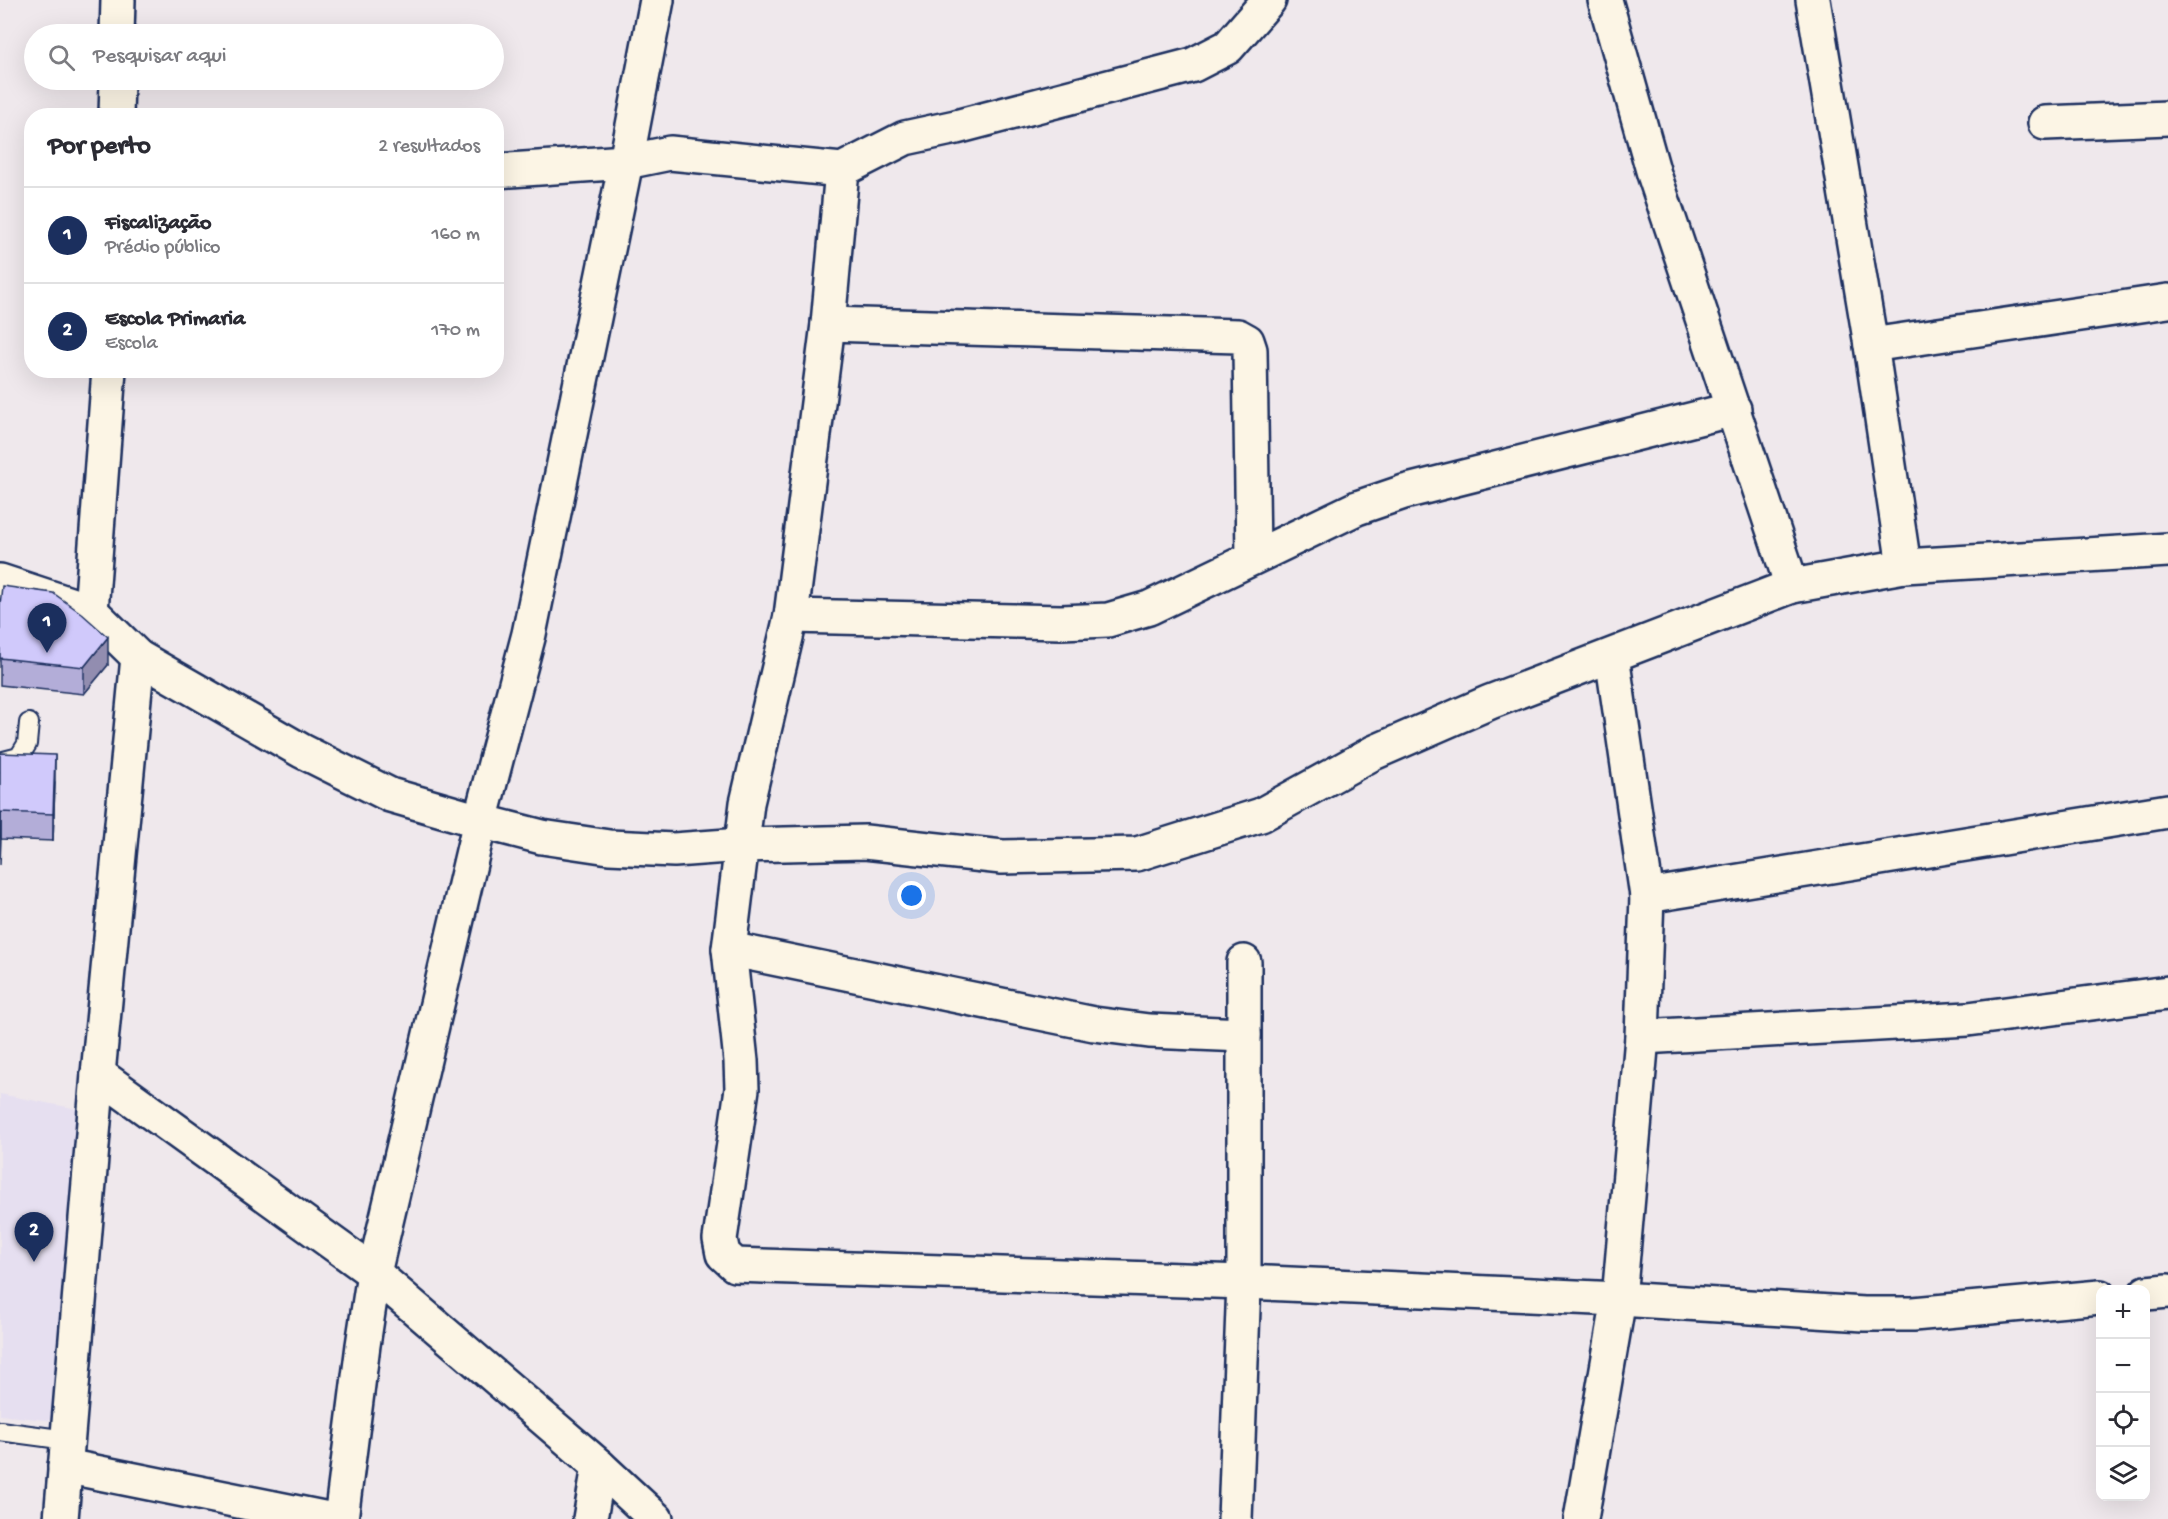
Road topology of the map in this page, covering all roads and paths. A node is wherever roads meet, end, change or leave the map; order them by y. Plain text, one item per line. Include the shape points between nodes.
1 (118, 0) edge
2 (657, 0) edge
3 (1269, 0) edge
4 (1605, 0) edge
5 (1813, 0) edge
6 (117, 24) edge
7 (117, 90) edge
8 (116, 108) edge
9 (2168, 117) edge
10 (2044, 123) dead end
11 (626, 162) junction
12 (504, 170) edge
13 (842, 170) junction
14 (2168, 301) edge
15 (828, 324) junction
16 (1871, 345) junction
17 (108, 378) edge
18 (1734, 409) junction
19 (2168, 550) edge
20 (1253, 556) junction
21 (1904, 566) junction
22 (0, 581) edge
23 (1792, 586) junction
24 (91, 611) junction
25 (791, 616) junction
26 (1612, 656) junction
27 (138, 657) junction
28 (29, 723) dead end
29 (0, 762) edge
30 (2168, 810) edge
31 (480, 821) junction
32 (741, 845) junction
33 (1647, 896) junction
34 (729, 949) junction
35 (1244, 962) dead end
36 (2168, 993) edge
37 (1244, 1035) junction
38 (1642, 1036) junction
39 (98, 1074) junction
40 (374, 1273) junction
41 (1244, 1282) junction
42 (2168, 1291) edge
43 (2150, 1293) edge
44 (2096, 1297) edge
45 (1619, 1299) junction
46 (0, 1431) edge
47 (66, 1453) junction
48 (599, 1467) junction
49 (61, 1519) edge
50 (328, 1519) edge
51 (341, 1519) edge
52 (590, 1519) edge
53 (656, 1519) edge
54 (1235, 1519) edge
55 (1581, 1519) edge

1 - 6 street
2 - 11 street
3 - 13 street via 1228,47 1192,65 905,138
4 - 18 street via 1654,174
5 - 16 street
7 - 8 street
9 - 10 street
11 - 12 street
11 - 13 street via 670,153
11 - 31 street via 529,634
13 - 15 street
14 - 16 street
15 - 20 street via 1238,336 1247,340
15 - 25 street
16 - 21 street
17 - 24 street
18 - 20 street via 1404,492 1357,508
18 - 23 street
19 - 21 street
20 - 25 street via 1149,608 1108,620
21 - 23 street
22 - 24 street
23 - 26 street
24 - 27 street
25 - 32 street via 747,803
26 - 32 street via 1490,702 1373,753 1261,815 1137,854 1002,857 865,842
26 - 33 street
27 - 31 street via 302,751 390,795
27 - 39 street
28 - 29 lane via 27,744 20,757
30 - 33 street
31 - 32 street via 542,837 609,847 674,850
31 - 40 street
32 - 34 street
33 - 38 street
34 - 37 street via 1094,1024
34 - 41 street via 742,1089 720,1239 723,1254 735,1265
35 - 37 street
36 - 38 street via 1968,1019
37 - 41 street
38 - 45 street
39 - 40 street
39 - 47 street
40 - 48 street
40 - 51 street
41 - 45 street
41 - 54 street
42 - 43 street
44 - 45 street via 1913,1314
45 - 55 street
46 - 47 lane
47 - 49 street
47 - 50 street
48 - 52 street
48 - 53 street

